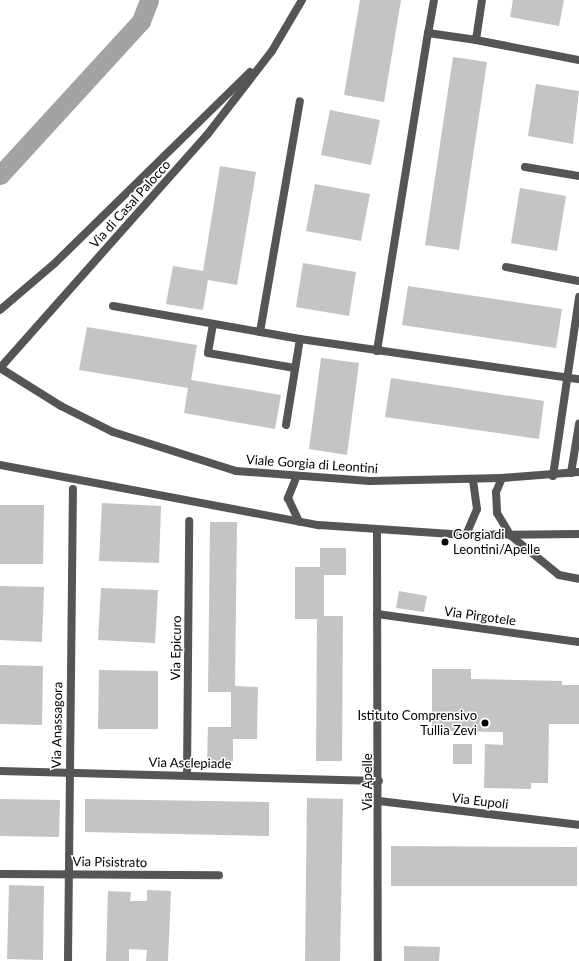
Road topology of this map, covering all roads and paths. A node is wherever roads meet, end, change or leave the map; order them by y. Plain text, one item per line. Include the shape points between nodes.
1 (302, 0) edge
2 (434, 0) edge
3 (482, 0) edge
4 (428, 33) junction
5 (476, 40) junction
6 (272, 51) junction
7 (579, 60) edge
8 (300, 101) dead end
9 (525, 167) dead end
10 (579, 176) edge
11 (506, 267) dead end
12 (579, 280) edge
13 (579, 297) edge
14 (113, 306) dead end
15 (0, 310) edge
16 (213, 324) junction
17 (260, 332) junction
18 (300, 339) junction
19 (377, 350) junction
20 (0, 368) edge
21 (295, 368) junction
22 (567, 377) junction
23 (579, 379) edge
24 (579, 424) edge
25 (286, 425) dead end
26 (0, 465) edge
27 (575, 472) edge
28 (553, 476) junction
29 (296, 478) junction
30 (502, 478) junction
31 (473, 479) junction
32 (73, 489) dead end
33 (189, 521) dead end
34 (299, 522) junction
35 (377, 530) junction
36 (579, 534) edge
37 (466, 535) junction
38 (510, 536) junction
39 (579, 579) edge
40 (377, 614) junction
41 (579, 642) edge
42 (0, 771) edge
43 (68, 774) junction
44 (187, 774) junction
45 (379, 781) junction
46 (379, 801) junction
47 (579, 825) edge
48 (0, 874) edge
49 (68, 874) junction
50 (219, 875) dead end
51 (68, 961) edge
52 (378, 961) edge

1 - 6 street, Via di Casal Palocco
2 - 4 street
3 - 5 street
4 - 5 street
4 - 19 street
5 - 7 street
6 - 15 street, Via di Casal Palocco via 55,263
6 - 20 street, Via di Casal Palocco via 207,135
8 - 17 street
9 - 10 street
11 - 12 street
13 - 22 street
14 - 16 street
16 - 17 street
16 - 21 street via 208,354
17 - 18 street
18 - 19 street
18 - 21 street
19 - 22 street
20 - 29 street, Viale Gorgia di Leontini via 71,412 136,441 226,469
21 - 25 street
22 - 23 street
22 - 28 street
24 - 27 street
26 - 34 street
27 - 28 street, Viale Gorgia di Leontini
28 - 30 street, Viale Gorgia di Leontini
29 - 31 street, Viale Gorgia di Leontini
29 - 34 street via 288,498
30 - 31 street, Viale Gorgia di Leontini
30 - 38 street via 496,492 497,513
31 - 37 street via 477,509
32 - 43 street, Via Anassagora
33 - 44 street, Via Epicuro
34 - 35 street
35 - 37 street
35 - 40 street, Via Apelle
36 - 38 street
37 - 38 street
38 - 39 street via 559,575
40 - 41 street, Via Pirgotele
40 - 45 street, Via Apelle
42 - 43 street, Via Asclepiade
43 - 44 street, Via Asclepiade
43 - 49 street, Via Anassagora
44 - 45 street, Via Asclepiade
45 - 46 street, Via Apelle
46 - 47 street, Via Eupoli
46 - 52 street, Via Apelle
48 - 49 street, Via Pisistrato
49 - 50 street, Via Pisistrato
49 - 51 street, Via Anassagora

